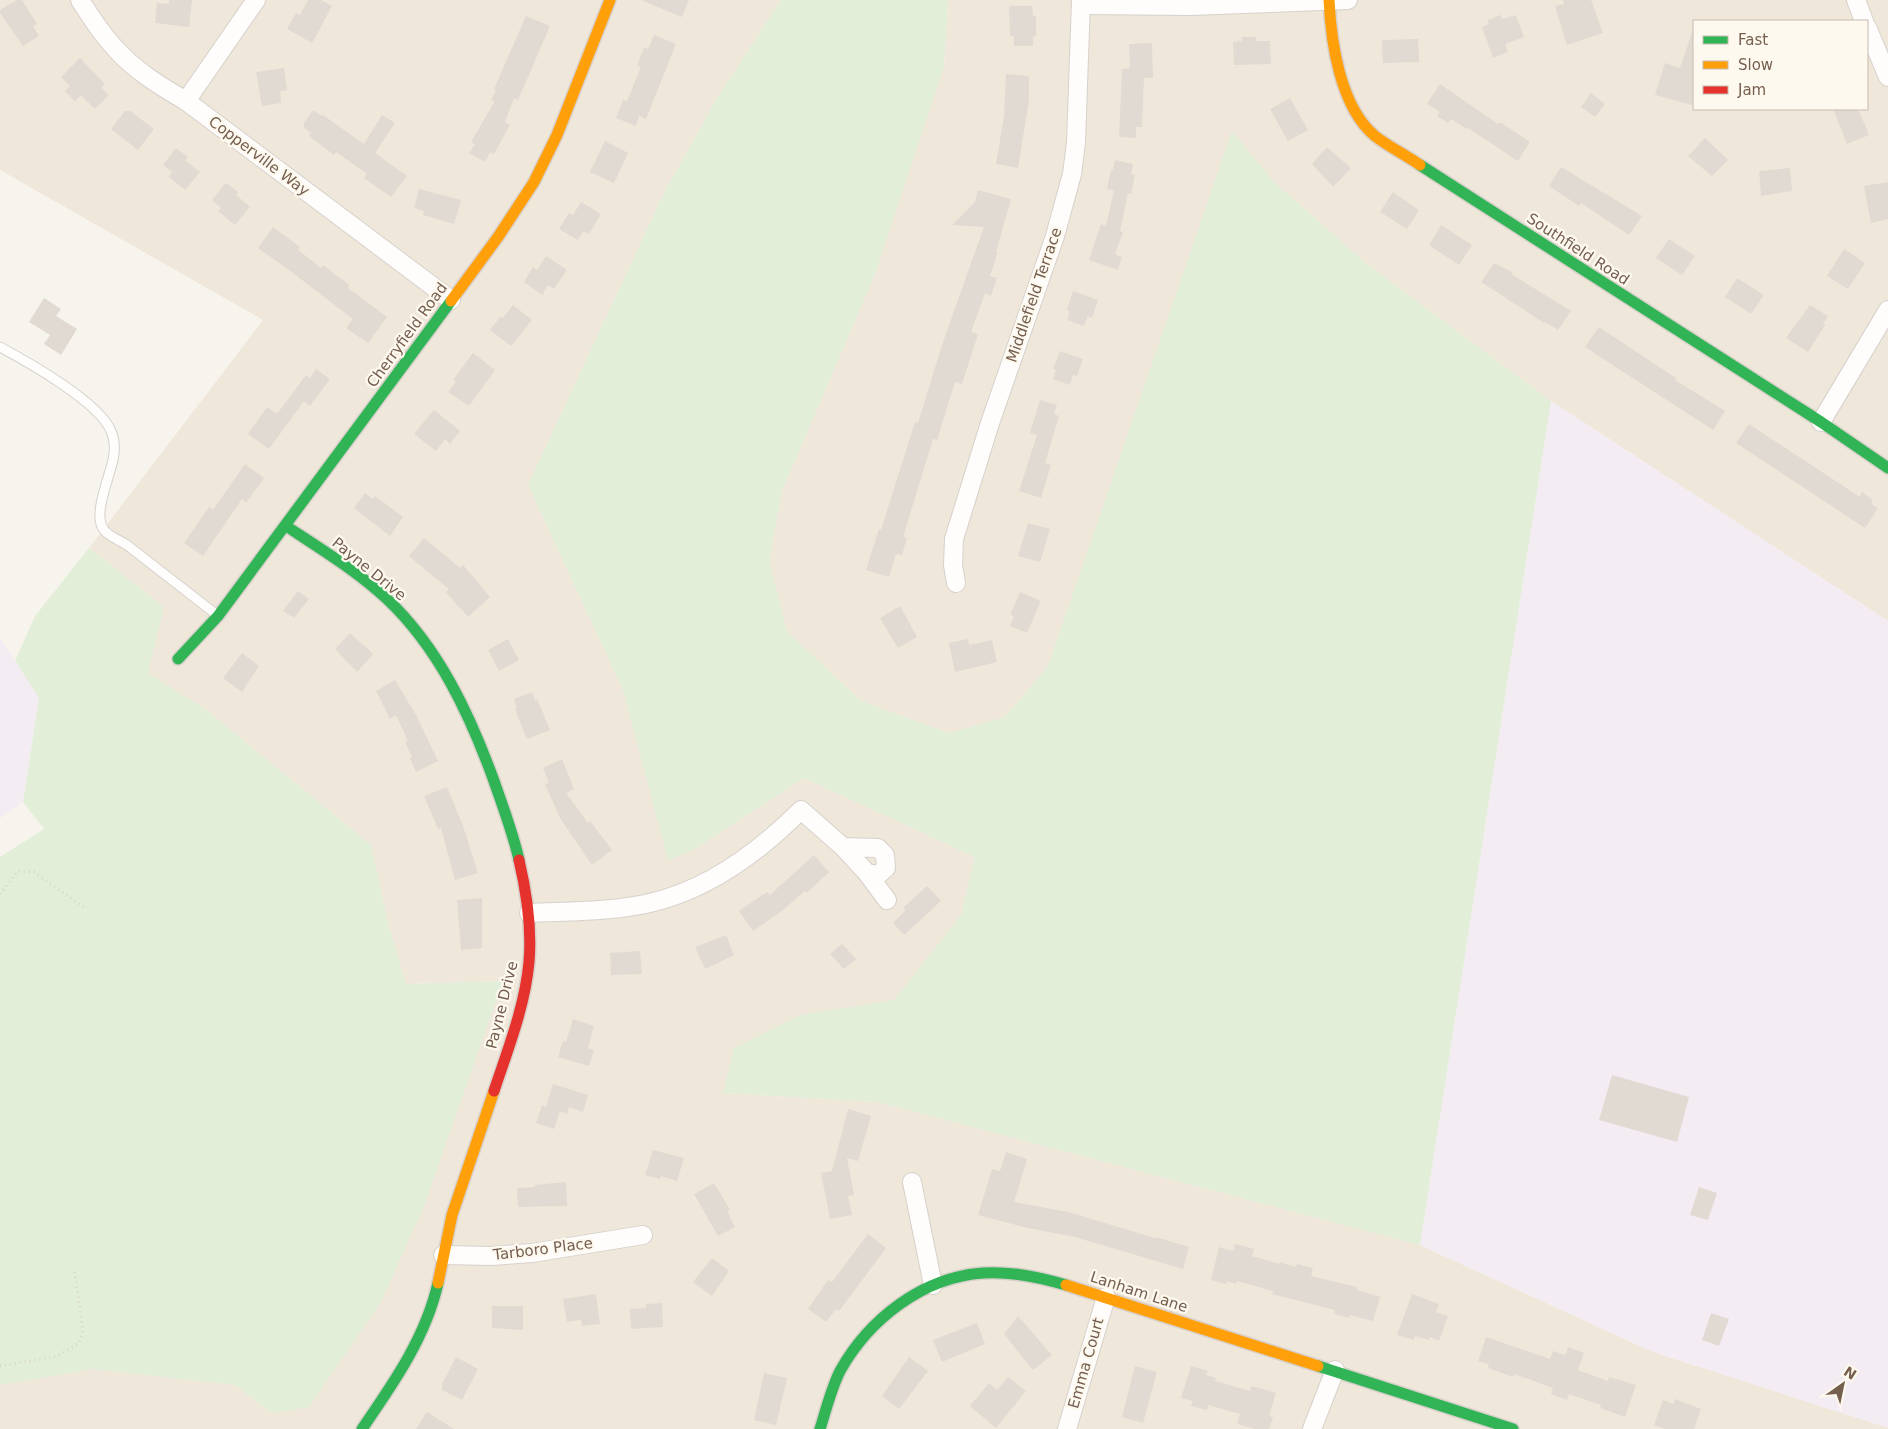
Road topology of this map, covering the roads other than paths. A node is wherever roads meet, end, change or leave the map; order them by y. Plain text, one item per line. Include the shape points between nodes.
1 (80, 0) edge
2 (256, 0) edge
3 (610, 0) edge
4 (1348, 0) edge
5 (1856, 0) edge
6 (1329, 1) edge
7 (1081, 3) edge
8 (1863, 20) edge
9 (1868, 32) edge
10 (1888, 77) edge
11 (186, 101) junction
12 (451, 300) junction
13 (1888, 310) edge
14 (0, 347) edge
15 (1821, 422) junction
16 (1888, 468) edge
17 (286, 526) junction
18 (956, 583) dead end
19 (218, 616) junction
20 (178, 659) dead end
21 (843, 847) junction
22 (867, 874) junction
23 (887, 900) dead end
24 (529, 912) junction
25 (912, 1182) dead end
26 (643, 1235) dead end
27 (443, 1255) junction
28 (934, 1284) junction
29 (1106, 1297) junction
30 (1336, 1370) junction
31 (362, 1429) edge
32 (820, 1429) edge
33 (1067, 1429) edge
34 (1312, 1429) edge
35 (1513, 1429) edge

1 - 11 street, Copperville Way via 115,48 155,83
2 - 11 street
3 - 12 street, Cherryfield Road via 570,105 534,182
4 - 6 street
5 - 8 street
6 - 7 street via 1191,6
6 - 15 street, Southfield Road via 1331,34 1340,78 1352,106 1374,135
7 - 18 street, Middlefield Terrace via 1072,174 1056,236 990,423 954,539
9 - 10 street
11 - 12 street, Copperville Way
12 - 17 street, Cherryfield Road
13 - 15 street
14 - 19 lane via 74,392 102,417 114,442 101,508 101,524 108,534
15 - 16 street, Southfield Road
17 - 19 street, Cherryfield Road
17 - 24 street, Payne Drive via 340,561 387,599 419,635 445,673 472,724 502,802 513,836
19 - 20 street, Cherryfield Road
21 - 22 street
21 - 22 street via 878,848 885,854 886,868 878,875
21 - 24 street via 801,810 737,864 678,896 616,908
22 - 23 street
24 - 27 street, Payne Drive via 526,982 515,1027
25 - 28 street
26 - 27 street, Tarboro Place via 532,1253
27 - 31 street, Payne Drive via 430,1312 398,1375
28 - 29 street, Lanham Lane via 969,1275 1006,1273 1038,1277
28 - 32 street, Lanham Lane via 901,1302 867,1334 840,1372
29 - 30 street, Lanham Lane
29 - 33 street, Emma Court
30 - 34 street
30 - 35 street, Lanham Lane

